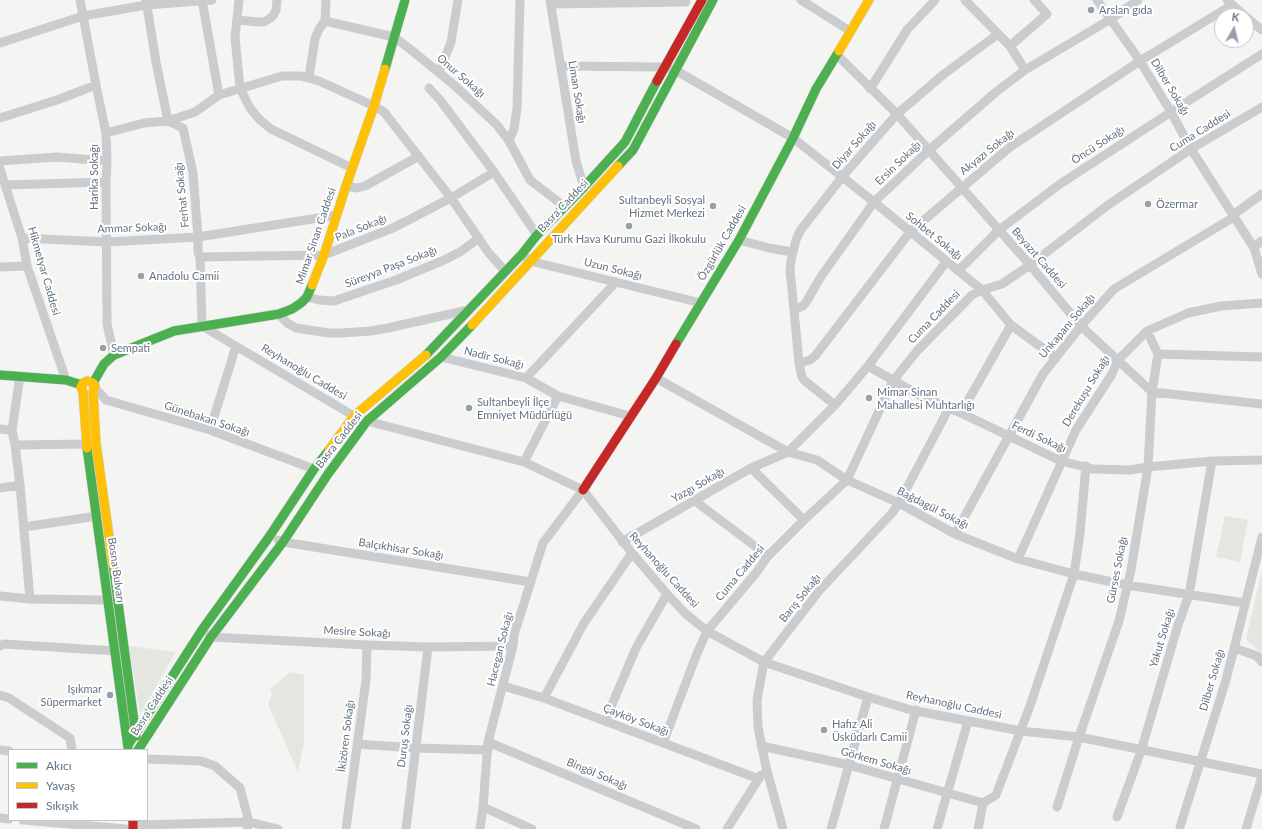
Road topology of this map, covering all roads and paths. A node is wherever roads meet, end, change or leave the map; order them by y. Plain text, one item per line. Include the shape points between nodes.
1 (80, 0) edge
2 (202, 0) edge
3 (212, 0) edge
4 (239, 0) edge
5 (277, 0) edge
6 (326, 0) edge
7 (405, 0) edge
8 (458, 0) edge
9 (520, 0) edge
10 (714, 0) edge
11 (801, 0) edge
12 (869, 0) edge
13 (935, 0) edge
14 (965, 0) edge
15 (1034, 0) edge
16 (1097, 0) edge
17 (1138, 0) edge
18 (686, 1) edge
19 (146, 2) edge
20 (551, 2) edge
21 (1230, 2) edge
22 (700, 4) edge
23 (706, 14) junction
24 (83, 16) junction
25 (1111, 19) junction
26 (237, 20) junction
27 (325, 22) junction
28 (1254, 23) edge
29 (1262, 30) edge
30 (850, 31) junction
31 (998, 34) junction
32 (394, 37) junction
33 (0, 43) edge
34 (1010, 46) junction
35 (837, 54) junction
36 (1262, 54) edge
37 (1140, 61) junction
38 (561, 66) junction
39 (664, 67) junction
40 (675, 70) junction
41 (1026, 70) junction
42 (439, 73) junction
43 (309, 77) junction
44 (96, 86) junction
45 (240, 88) junction
46 (429, 88) dead end
47 (870, 89) junction
48 (219, 95) junction
49 (374, 106) junction
50 (1262, 107) edge
51 (1171, 112) junction
52 (897, 114) junction
53 (0, 118) edge
54 (168, 121) junction
55 (106, 133) junction
56 (793, 138) junction
57 (509, 141) junction
58 (1191, 149) junction
59 (928, 151) junction
60 (418, 156) junction
61 (0, 161) edge
62 (107, 161) junction
63 (352, 168) junction
64 (0, 169) edge
65 (494, 172) junction
66 (842, 177) junction
67 (106, 182) junction
68 (5, 185) junction
69 (346, 186) junction
70 (584, 187) junction
71 (962, 188) junction
72 (1262, 194) edge
73 (451, 198) junction
74 (874, 202) junction
75 (564, 207) junction
76 (337, 215) junction
77 (1234, 217) junction
78 (999, 230) junction
79 (910, 232) junction
80 (537, 235) junction
81 (198, 237) junction
82 (22, 238) junction
83 (479, 238) junction
84 (739, 240) junction
85 (1262, 241) edge
86 (107, 242) junction
87 (1254, 248) junction
88 (792, 252) junction
89 (522, 254) junction
90 (324, 255) junction
91 (200, 257) junction
92 (530, 261) junction
93 (946, 262) junction
94 (1030, 265) junction
95 (27, 266) junction
96 (0, 267) edge
97 (506, 271) junction
98 (958, 271) junction
99 (1262, 274) edge
100 (616, 282) junction
101 (982, 290) junction
102 (307, 296) junction
103 (701, 303) junction
104 (1262, 303) edge
105 (468, 310) junction
106 (794, 310) junction
107 (279, 314) junction
108 (1011, 325) junction
109 (202, 326) junction
110 (1081, 326) junction
111 (1147, 331) junction
112 (236, 346) junction
113 (1158, 354) junction
114 (114, 355) junction
115 (441, 357) junction
116 (1262, 357) edge
117 (1056, 358) junction
118 (1118, 360) junction
119 (799, 364) junction
120 (868, 366) junction
121 (0, 374) edge
122 (20, 376) junction
123 (526, 378) junction
124 (656, 378) junction
125 (66, 380) junction
126 (893, 381) junction
127 (82, 388) junction
128 (94, 388) junction
129 (1152, 392) junction
130 (558, 396) junction
131 (1262, 404) edge
132 (835, 405) junction
133 (949, 408) junction
134 (961, 413) junction
135 (354, 416) junction
136 (630, 416) junction
137 (367, 421) junction
138 (0, 429) edge
139 (12, 430) junction
140 (210, 430) junction
141 (1010, 436) junction
142 (86, 444) junction
143 (15, 445) junction
144 (788, 452) junction
145 (1262, 460) edge
146 (1061, 461) junction
147 (1212, 461) junction
148 (524, 462) junction
149 (1086, 466) junction
150 (1148, 467) junction
151 (751, 468) junction
152 (314, 469) junction
153 (847, 480) junction
154 (20, 485) junction
155 (0, 488) edge
156 (583, 490) junction
157 (695, 501) junction
158 (898, 503) junction
159 (97, 516) junction
160 (804, 520) junction
161 (24, 527) junction
162 (955, 534) junction
163 (269, 537) junction
164 (1262, 537) edge
165 (283, 542) junction
166 (622, 542) junction
167 (632, 553) junction
168 (768, 556) junction
169 (1018, 559) junction
170 (1074, 574) junction
171 (531, 582) junction
172 (1127, 586) junction
173 (667, 594) junction
174 (1189, 595) junction
175 (0, 596) edge
176 (30, 599) junction
177 (108, 600) junction
178 (1245, 603) junction
179 (202, 630) junction
180 (707, 631) junction
181 (211, 637) junction
182 (1, 644) edge
183 (367, 645) junction
184 (512, 646) junction
185 (428, 647) junction
186 (1234, 648) junction
187 (116, 651) junction
188 (764, 662) junction
189 (1262, 662) edge
190 (503, 686) junction
191 (0, 695) edge
192 (868, 697) junction
193 (544, 698) junction
194 (916, 710) junction
195 (605, 721) junction
196 (968, 721) junction
197 (1021, 731) junction
198 (136, 733) junction
199 (1079, 737) junction
200 (357, 744) junction
201 (663, 744) junction
202 (488, 746) junction
203 (761, 746) junction
204 (128, 747) edge
205 (415, 748) junction
206 (72, 749) edge
207 (138, 749) edge
208 (139, 749) edge
209 (1141, 751) junction
210 (148, 759) edge
211 (1200, 762) junction
212 (849, 765) junction
213 (766, 766) junction
214 (1262, 775) edge
215 (759, 778) junction
216 (898, 779) junction
217 (947, 794) junction
218 (984, 803) junction
219 (483, 807) junction
220 (1057, 807) dead end
221 (1117, 817) dead end
222 (34, 821) edge
223 (137, 825) edge
224 (248, 826) edge
225 (1180, 828) dead end
226 (126, 829) edge
227 (278, 829) edge
228 (346, 829) edge
229 (406, 829) edge
230 (480, 829) edge
231 (532, 829) edge
232 (696, 829) edge
233 (727, 829) edge
234 (783, 829) edge
235 (831, 829) edge
236 (884, 829) edge
237 (937, 829) edge
238 (978, 829) edge
239 (1246, 829) edge

1 - 24 street, Harika Sokağı
2 - 3 street
2 - 19 street
2 - 48 street
4 - 26 street
5 - 26 street via 273,16 264,22
6 - 27 street
7 - 32 main road, Mimar Sinan Caddesi
8 - 42 street via 451,42
9 - 57 street via 517,108 514,129
10 - 23 main road, Basra Caddesi
11 - 30 street
12 - 30 main road, Özgürlük Caddesi
13 - 47 street via 907,30
14 - 31 street
15 - 34 street via 1047,14
16 - 25 street, Dilber Sokağı
17 - 25 street, Ersin Sokağı
18 - 20 street
18 - 22 street
19 - 24 street
19 - 54 street
20 - 38 street, Liman Sokağı
21 - 37 street, Akyazı Sokağı
22 - 23 street
22 - 39 main road, Basra Caddesi
23 - 40 main road, Basra Caddesi
24 - 33 street
24 - 44 street, Harika Sokağı
25 - 37 street, Dilber Sokağı
25 - 41 street, Ersin Sokağı
26 - 45 street via 235,37
27 - 32 street, Onur Sokağı
27 - 43 street via 315,39
28 - 29 street
30 - 35 main road, Özgürlük Caddesi
31 - 34 street
31 - 52 street, Diyar Sokağı via 944,74
32 - 42 street, Onur Sokağı
32 - 49 main road, Mimar Sinan Caddesi
34 - 41 street
35 - 47 street, Beyazıt Caddesi
35 - 56 main road, Özgürlük Caddesi via 816,89
36 - 51 street, Öncü Sokağı
37 - 51 street, Dilber Sokağı
37 - 71 street, Akyazı Sokağı via 1010,147
38 - 39 street, Sohbet Sokağı
38 - 70 street, Liman Sokağı via 576,160
39 - 40 street, Sohbet Sokağı
39 - 70 main road, Basra Caddesi via 625,142
40 - 56 street, Sohbet Sokağı
40 - 92 main road, Basra Caddesi via 633,150
41 - 59 street, Ersin Sokağı via 996,92
42 - 57 street, Onur Sokağı via 497,125
43 - 45 street via 282,76
43 - 49 street
44 - 53 street
44 - 55 street, Harika Sokağı
45 - 48 street
45 - 63 street via 250,108 271,129
46 - 65 street
47 - 52 street, Beyazıt Caddesi
48 - 54 street via 195,112
49 - 60 street via 384,112
49 - 63 main road, Mimar Sinan Caddesi
50 - 58 street, Cuma Caddesi
51 - 58 street, Dilber Sokağı
51 - 78 street, Öncü Sokağı via 1060,184
52 - 59 street, Beyazıt Caddesi
52 - 66 street, Diyar Sokağı
54 - 55 street via 144,123
54 - 81 street, Ferhat Sokağı via 183,128 193,173
55 - 62 street, Harika Sokağı
56 - 66 street, Sohbet Sokağı
56 - 84 main road, Özgürlük Caddesi
57 - 75 street, Onur Sokağı via 530,180
58 - 77 street, Dilber Sokağı
58 - 94 street, Cuma Caddesi via 1108,205
59 - 71 street, Beyazıt Caddesi
59 - 74 street, Ersin Sokağı
60 - 69 street via 365,186
60 - 73 street
61 - 62 street via 57,157
62 - 67 street, Harika Sokağı
63 - 69 main road, Mimar Sinan Caddesi
64 - 68 street, Hikmetyar Caddesi
65 - 73 street, Pala Sokağı
65 - 80 street
66 - 74 street, Sohbet Sokağı
66 - 88 street, Diyar Sokağı via 800,231
67 - 68 street
67 - 86 street, Harika Sokağı
68 - 82 street, Hikmetyar Caddesi
69 - 76 main road, Mimar Sinan Caddesi
70 - 75 main road, Basra Caddesi
71 - 78 street, Beyazıt Caddesi
71 - 79 street, Akyazı Sokağı
72 - 77 street, Unkapanı Sokağı
73 - 83 street
73 - 90 street, Pala Sokağı via 393,228
74 - 79 street, Sohbet Sokağı
74 - 106 street, Ersin Sokağı via 820,278 807,301
75 - 80 main road, Basra Caddesi
76 - 81 street, Ammar Sokağı
76 - 90 main road, Mimar Sinan Caddesi
77 - 87 street, Dilber Sokağı
77 - 110 street, Unkapanı Sokağı via 1114,289
78 - 94 street, Beyazıt Caddesi
78 - 98 street, Öncü Sokağı
79 - 93 street, Sohbet Sokağı
79 - 119 street, Akyazı Sokağı via 815,356
80 - 89 main road, Basra Caddesi
81 - 86 street, Ammar Sokağı
81 - 91 street, Ferhat Sokağı
82 - 86 street, Ammar Sokağı
82 - 95 street, Hikmetyar Caddesi
83 - 97 street
83 - 102 street, Süreyya Paşa Sokağı via 442,261 334,301
84 - 88 street
84 - 103 main road, Özgürlük Caddesi
85 - 87 street
86 - 114 street, Harika Sokağı via 107,324
87 - 99 street, Dilber Sokağı
88 - 106 street, Diyar Sokağı via 790,270
89 - 92 street, Uzun Sokağı
89 - 97 main road, Basra Caddesi
90 - 91 street, Pala Sokağı
90 - 102 main road, Mimar Sinan Caddesi
91 - 109 street, Ferhat Sokağı
92 - 100 street, Uzun Sokağı
92 - 115 main road, Basra Caddesi
93 - 98 street, Sohbet Sokağı
93 - 120 street
94 - 101 street, Cuma Caddesi via 1002,284
94 - 110 street, Beyazıt Caddesi
95 - 96 street
95 - 125 street, Hikmetyar Caddesi
97 - 105 main road, Basra Caddesi
98 - 101 street, Sohbet Sokağı
100 - 103 street, Uzun Sokağı
100 - 123 street
101 - 108 street, Sohbet Sokağı
101 - 126 street, Cuma Caddesi via 972,295 917,351
102 - 107 main road, Mimar Sinan Caddesi via 292,309
103 - 124 main road, Özgürlük Caddesi
104 - 111 street, Derekuşu Sokağı via 1221,306 1188,313
105 - 107 street via 372,331 342,333 296,328
105 - 135 main road, Basra Caddesi via 422,358
106 - 119 street
107 - 109 main road, Mimar Sinan Caddesi
108 - 117 street, Sohbet Sokağı
108 - 134 street
109 - 112 street, Reyhanoğlu Caddesi
109 - 114 main road, Mimar Sinan Caddesi via 174,331
110 - 117 street, Unkapanı Sokağı
110 - 118 street, Beyazıt Caddesi
111 - 113 street
111 - 118 street, Derekuşu Sokağı
112 - 135 street, Reyhanoğlu Caddesi
112 - 140 street
113 - 116 street
113 - 129 street, Gürses Sokağı
114 - 128 main road, Mimar Sinan Caddesi via 104,364
115 - 123 street, Nadir Sokağı
115 - 137 main road, Basra Caddesi
117 - 141 street, Unkapanı Sokağı via 1043,374
118 - 129 street, Beyazıt Caddesi
118 - 146 street, Derekuşu Sokağı via 1112,374 1076,430
119 - 132 street via 805,381
120 - 126 street, Ferdi Sokağı
120 - 132 street
121 - 122 main road
122 - 125 main road
122 - 139 street
123 - 130 street, Nadir Sokağı
124 - 136 main road, Özgürlük Caddesi
124 - 144 street, Bağdagül Sokağı
125 - 127 main road
126 - 133 street, Ferdi Sokağı
126 - 153 street, Cuma Caddesi
127 - 128 main road via 87,381
127 - 142 main road, Bosna Bulvarı
128 - 140 street, Günebakan Sokağı via 106,400
128 - 198 main road, Bosna Bulvarı via 96,443
129 - 131 street
129 - 150 street, Gürses Sokağı
130 - 136 street, Nadir Sokağı
130 - 148 street
132 - 144 street
133 - 134 street, Ferdi Sokağı
133 - 158 street, Barış Sokağı
134 - 141 street, Ferdi Sokağı
135 - 137 street, Reyhanoğlu Caddesi
135 - 152 main road, Basra Caddesi
136 - 156 main road, Özgürlük Caddesi
137 - 148 street, Reyhanoğlu Caddesi
137 - 165 main road, Basra Caddesi
138 - 139 street
139 - 143 street
140 - 152 street, Günebakan Sokağı
141 - 146 street, Ferdi Sokağı
141 - 162 street, Unkapanı Sokağı
142 - 143 street
142 - 159 main road, Bosna Bulvarı
143 - 154 street
144 - 151 street, Yazgı Sokağı
144 - 153 street, Bağdagül Sokağı via 817,460
145 - 147 street, Ferdi Sokağı
146 - 149 street, Ferdi Sokağı
146 - 169 street, Derekuşu Sokağı
147 - 150 street, Ferdi Sokağı
147 - 174 street, Yakut Sokağı
148 - 156 street, Reyhanoğlu Caddesi
149 - 150 street, Ferdi Sokağı via 1093,469 1130,470
149 - 170 street
150 - 172 street, Gürses Sokağı
151 - 157 street, Yazgı Sokağı
151 - 160 street
152 - 163 main road, Basra Caddesi
153 - 158 street, Bağdagül Sokağı
153 - 160 street, Cuma Caddesi
154 - 155 street
154 - 161 street
156 - 166 street, Reyhanoğlu Caddesi
156 - 171 street, Hacegan Sokağı via 543,543
157 - 166 street, Yazgı Sokağı
157 - 168 street
158 - 162 street, Bağdagül Sokağı
158 - 188 street, Barış Sokağı via 893,512 819,591
159 - 161 street
159 - 177 main road, Bosna Bulvarı
160 - 168 street, Cuma Caddesi
161 - 176 street
162 - 169 street, Bağdagül Sokağı
163 - 165 street, Balçıkhisar Sokağı
163 - 179 main road, Basra Caddesi
164 - 178 street, Dilber Sokağı
165 - 171 street, Balçıkhisar Sokağı
165 - 181 main road, Basra Caddesi
166 - 167 street, Reyhanoğlu Caddesi
167 - 173 street, Reyhanoğlu Caddesi
167 - 193 street via 584,623
168 - 180 street, Cuma Caddesi
169 - 170 street, Bağdagül Sokağı
170 - 172 street, Bağdagül Sokağı
170 - 197 street
171 - 184 street, Hacegan Sokağı
172 - 174 street, Bağdagül Sokağı
172 - 199 street, Gürses Sokağı via 1119,621
173 - 180 street, Reyhanoğlu Caddesi
173 - 195 street via 636,648
174 - 178 street, Bağdagül Sokağı
174 - 209 street, Yakut Sokağı
175 - 176 street
176 - 177 street
177 - 187 main road, Bosna Bulvarı
178 - 186 street, Dilber Sokağı
179 - 181 street
179 - 198 main road, Basra Caddesi
180 - 188 street, Reyhanoğlu Caddesi
180 - 201 street, Cuma Caddesi
181 - 183 street, Mesire Sokağı
181 - 208 main road, Basra Caddesi
182 - 187 street
183 - 185 street, Mesire Sokağı
183 - 200 street, İkizören Sokağı via 366,680
184 - 185 street, Mesire Sokağı
184 - 190 street, Hacegan Sokağı
185 - 205 street, Duruş Sokağı
186 - 189 street via 1257,656
186 - 211 street, Dilber Sokağı
187 - 204 main road, Bosna Bulvarı
188 - 192 street, Reyhanoğlu Caddesi
188 - 203 street, Barış Sokağı via 756,700
190 - 193 street, Çayköy Sokağı
190 - 202 street, Hacegan Sokağı
191 - 206 street via 9,698 70,738
192 - 194 street, Reyhanoğlu Caddesi
192 - 212 street
193 - 195 street, Çayköy Sokağı
194 - 196 street, Reyhanoğlu Caddesi
194 - 216 street
195 - 201 street, Çayköy Sokağı
196 - 197 street, Reyhanoğlu Caddesi
196 - 217 street
197 - 199 street, Reyhanoğlu Caddesi
197 - 218 street via 996,796
198 - 204 main road, Basra Caddesi
198 - 207 main road, Bosna Bulvarı
199 - 209 street, Reyhanoğlu Caddesi
199 - 220 street, Gürses Sokağı
200 - 205 street
200 - 228 street, İkizören Sokağı
201 - 215 street, Çayköy Sokağı
202 - 205 street
202 - 219 street, Hacegan Sokağı
202 - 232 street, Bingöl Sokağı
203 - 212 street, Görkem Sokağı
203 - 213 street, Barış Sokağı
205 - 229 street, Duruş Sokağı
209 - 211 street, Reyhanoğlu Caddesi
209 - 221 street, Yakut Sokağı
210 - 224 street via 201,761 215,766 240,788
211 - 214 street, Reyhanoğlu Caddesi
211 - 225 street, Dilber Sokağı
212 - 216 street, Görkem Sokağı
212 - 235 street
213 - 215 street
213 - 234 street, Barış Sokağı
214 - 239 street
215 - 233 street
216 - 217 street, Görkem Sokağı
216 - 236 street
217 - 218 street, Görkem Sokağı
217 - 237 street
218 - 238 street
219 - 230 street, Hacegan Sokağı
219 - 231 street
222 - 226 street
223 - 224 street
224 - 227 street

